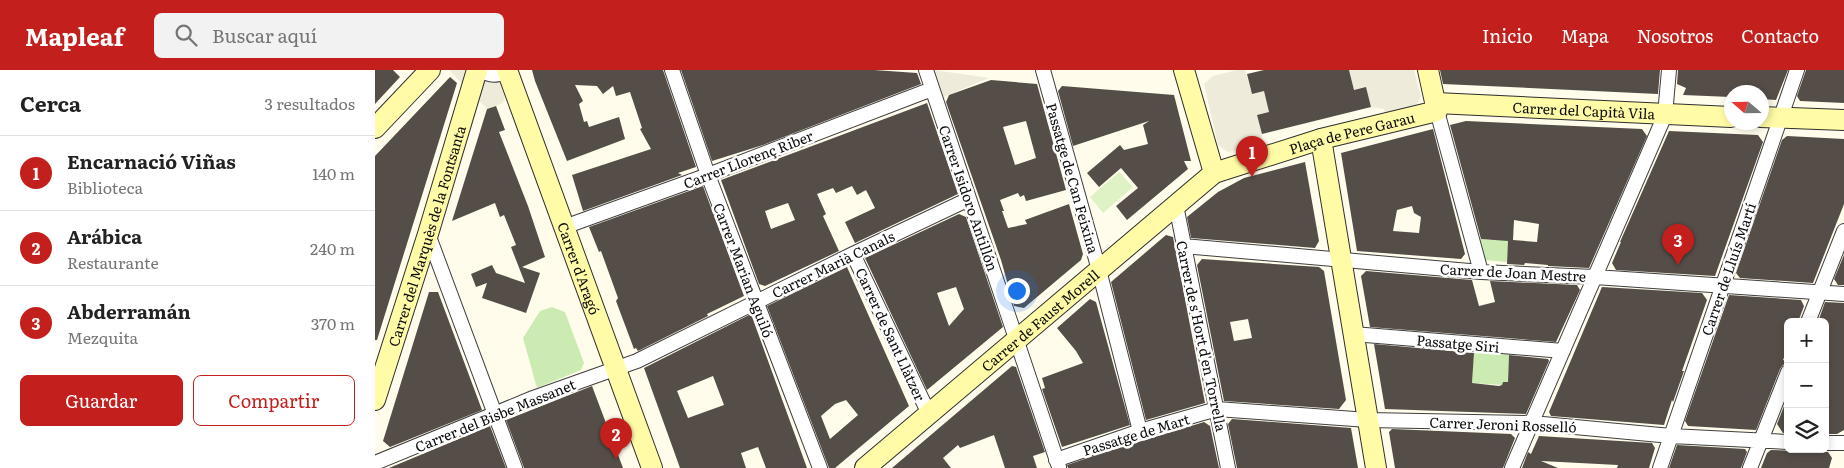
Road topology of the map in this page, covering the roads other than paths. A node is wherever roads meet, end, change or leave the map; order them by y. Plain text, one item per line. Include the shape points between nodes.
1 (430, 70) edge
2 (477, 70) edge
3 (481, 70) edge
4 (672, 70) edge
5 (926, 70) edge
6 (1043, 70) edge
7 (1184, 70) edge
8 (1428, 70) edge
9 (1669, 70) edge
10 (1797, 70) edge
11 (507, 71) edge
12 (932, 89) junction
13 (1436, 107) junction
14 (1665, 115) junction
15 (1724, 116) edge
16 (1771, 118) edge
17 (1844, 120) edge
18 (375, 128) edge
19 (1321, 139) junction
20 (1214, 173) junction
21 (708, 175) junction
22 (969, 199) junction
23 (1176, 205) junction
24 (564, 227) junction
25 (1844, 231) edge
26 (428, 234) junction
27 (1183, 246) junction
28 (853, 254) junction
29 (1341, 260) junction
30 (1099, 270) junction
31 (1481, 272) junction
32 (1595, 277) junction
33 (1722, 286) junction
34 (1819, 292) junction
35 (1844, 294) edge
36 (756, 301) junction
37 (1809, 318) edge
38 (1353, 334) junction
39 (1017, 340) junction
40 (1563, 352) junction
41 (616, 369) junction
42 (1784, 382) edge
43 (375, 400) edge
44 (1217, 409) junction
45 (495, 414) junction
46 (929, 414) junction
47 (1368, 420) junction
48 (1532, 423) junction
49 (1140, 430) junction
50 (1671, 436) junction
51 (1761, 441) junction
52 (1784, 442) edge
53 (1829, 443) edge
54 (1844, 443) edge
55 (375, 463) edge
56 (1057, 464) edge
57 (515, 468) edge
58 (652, 468) edge
59 (820, 468) edge
60 (865, 468) edge
61 (1228, 468) edge
62 (1376, 468) edge
63 (1512, 468) edge
64 (1660, 468) edge
65 (1750, 468) edge

1 - 18 street
2 - 26 street, Carrer del Marquès de la Fontsanta
3 - 11 street via 492,76
4 - 21 street, Carrer Marian Aguiló
5 - 12 street, Carrer Isidoro Antillón
6 - 30 street, Passatge de Can Feixina
7 - 20 street
8 - 13 street
9 - 14 street
10 - 16 street, Carrer de Lluís Martí
11 - 24 street, Carrer d'Aragó
12 - 21 street, Carrer Llorenç Riber
12 - 22 street, Carrer Isidoro Antillón
13 - 14 street, Carrer del Capità Vila
13 - 19 street, Plaça de Pere Garau
13 - 31 street
14 - 15 street, Carrer del Capità Vila
14 - 32 street
16 - 17 street
16 - 33 street, Carrer de Lluís Martí
19 - 20 street, Plaça de Pere Garau
19 - 29 street
20 - 23 street, Carrer de Faust Morell
21 - 24 street, Carrer Llorenç Riber
21 - 36 street, Carrer Marian Aguiló
22 - 28 street, Carrer Marià Canals
22 - 39 street, Carrer Isidoro Antillón
23 - 27 street, Carrer de s'Hort d'en Torrella
23 - 30 street, Carrer de Faust Morell
24 - 41 street, Carrer d'Aragó
25 - 34 street
26 - 43 street, Carrer del Marquès de la Fontsanta
26 - 45 street
27 - 29 street, Carrer de Joan Mestre
27 - 44 street, Carrer de s'Hort d'en Torrella
28 - 36 street, Carrer Marià Canals
28 - 46 street, Carrer de Sant Llàtzer
29 - 31 street, Carrer de Joan Mestre
29 - 38 street
30 - 39 street, Carrer de Faust Morell
30 - 49 street, Passatge de Can Feixina
31 - 32 street, Carrer de Joan Mestre
32 - 33 street, Carrer de Joan Mestre
32 - 40 street
33 - 34 street, Carrer de Joan Mestre
33 - 50 street, Carrer de Lluís Martí
34 - 35 street, Carrer de Joan Mestre
34 - 37 street
36 - 41 street, Carrer Marià Canals
36 - 59 street, Carrer Marian Aguiló
38 - 40 street, Passatge Siri
38 - 47 street
39 - 46 street, Carrer de Faust Morell
39 - 56 street, Carrer Isidoro Antillón
40 - 48 street
41 - 45 street, Carrer del Bisbe Massanet
41 - 58 street, Carrer d'Aragó
42 - 51 street
44 - 47 street, Carrer Jeroni Rosselló
44 - 49 street, Passatge de Mart
44 - 61 street, Carrer de s'Hort d'en Torrella
45 - 55 street, Carrer del Bisbe Massanet
45 - 57 street
46 - 60 street, Carrer de Faust Morell
47 - 48 street, Carrer Jeroni Rosselló
47 - 62 street
48 - 50 street, Carrer Jeroni Rosselló
48 - 63 street
49 - 56 street, Passatge de Mart
50 - 51 street, Carrer Jeroni Rosselló
50 - 64 street, Carrer de Lluís Martí
51 - 52 street, Carrer Jeroni Rosselló
51 - 65 street
53 - 54 street

